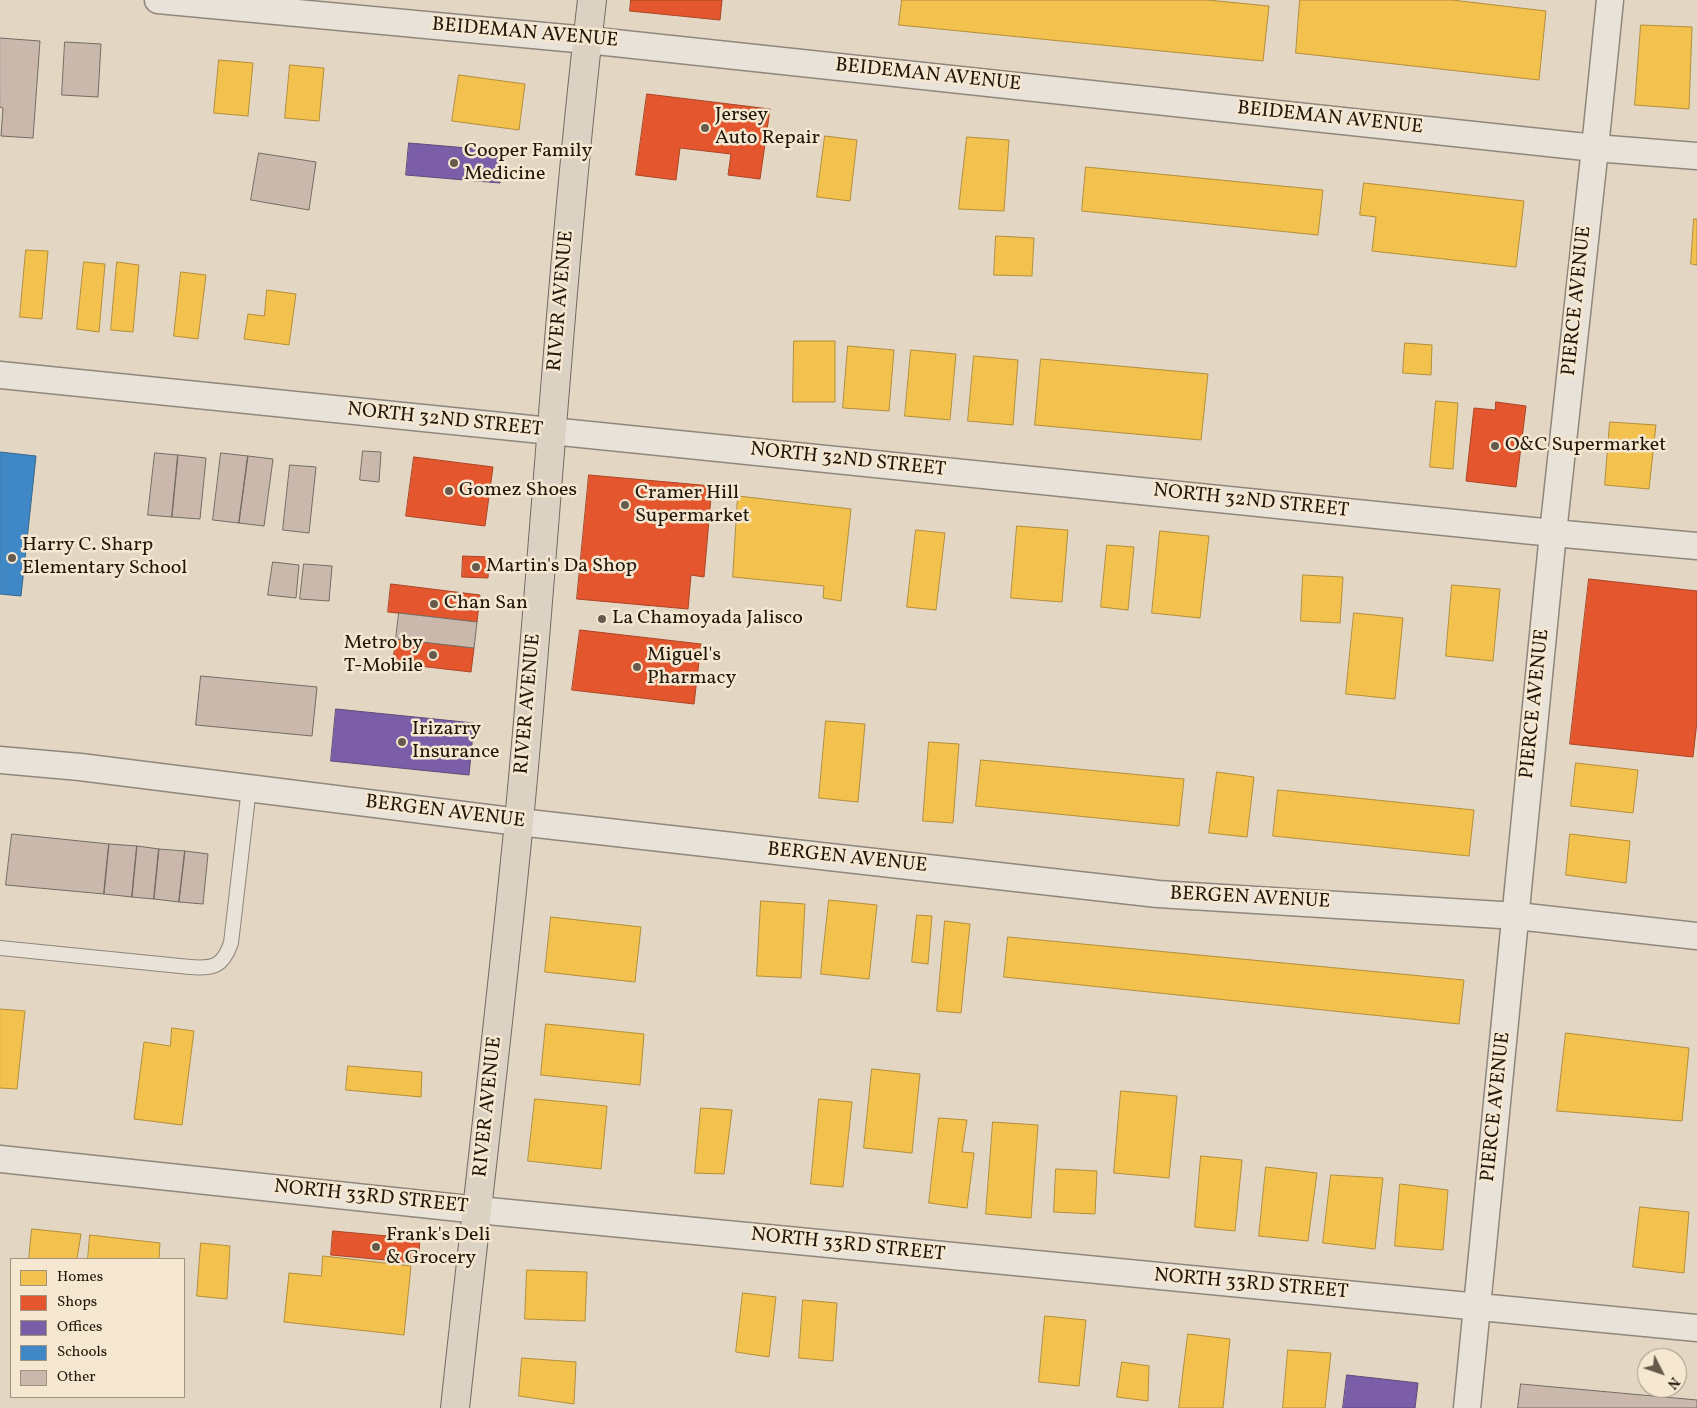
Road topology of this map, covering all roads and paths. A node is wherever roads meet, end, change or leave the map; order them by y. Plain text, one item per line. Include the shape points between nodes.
1 (158, 0) edge
2 (592, 0) edge
3 (1610, 0) edge
4 (587, 40) junction
5 (1596, 148) junction
6 (1697, 156) edge
7 (0, 375) edge
8 (550, 432) junction
9 (1553, 533) junction
10 (1697, 546) edge
11 (0, 760) edge
12 (249, 788) junction
13 (519, 822) junction
14 (1517, 916) junction
15 (1697, 936) edge
16 (0, 948) edge
17 (0, 1159) edge
18 (478, 1210) junction
19 (1477, 1306) junction
20 (1697, 1328) edge
21 (455, 1408) edge
22 (1468, 1408) edge

1 - 4 street, BEIDEMAN AVENUE
2 - 4 main road, RIVER AVENUE
3 - 5 street, PIERCE AVENUE
4 - 5 street, BEIDEMAN AVENUE
4 - 8 main road, RIVER AVENUE
5 - 6 street, BEIDEMAN AVENUE
5 - 9 street, PIERCE AVENUE
7 - 8 street, NORTH 32ND STREET
8 - 9 street, NORTH 32ND STREET
8 - 13 main road, RIVER AVENUE
9 - 10 street, NORTH 32ND STREET
9 - 14 street, PIERCE AVENUE
11 - 12 street, BERGEN AVENUE
12 - 13 street, BERGEN AVENUE
12 - 16 lane via 231,944 220,963 200,968
13 - 14 street, BERGEN AVENUE via 1158,894
13 - 18 main road, RIVER AVENUE
14 - 15 street, BERGEN AVENUE
14 - 19 street, PIERCE AVENUE
17 - 18 street, NORTH 33RD STREET
18 - 19 street, NORTH 33RD STREET
18 - 21 main road, RIVER AVENUE
19 - 20 street, NORTH 33RD STREET
19 - 22 street, PIERCE AVENUE

